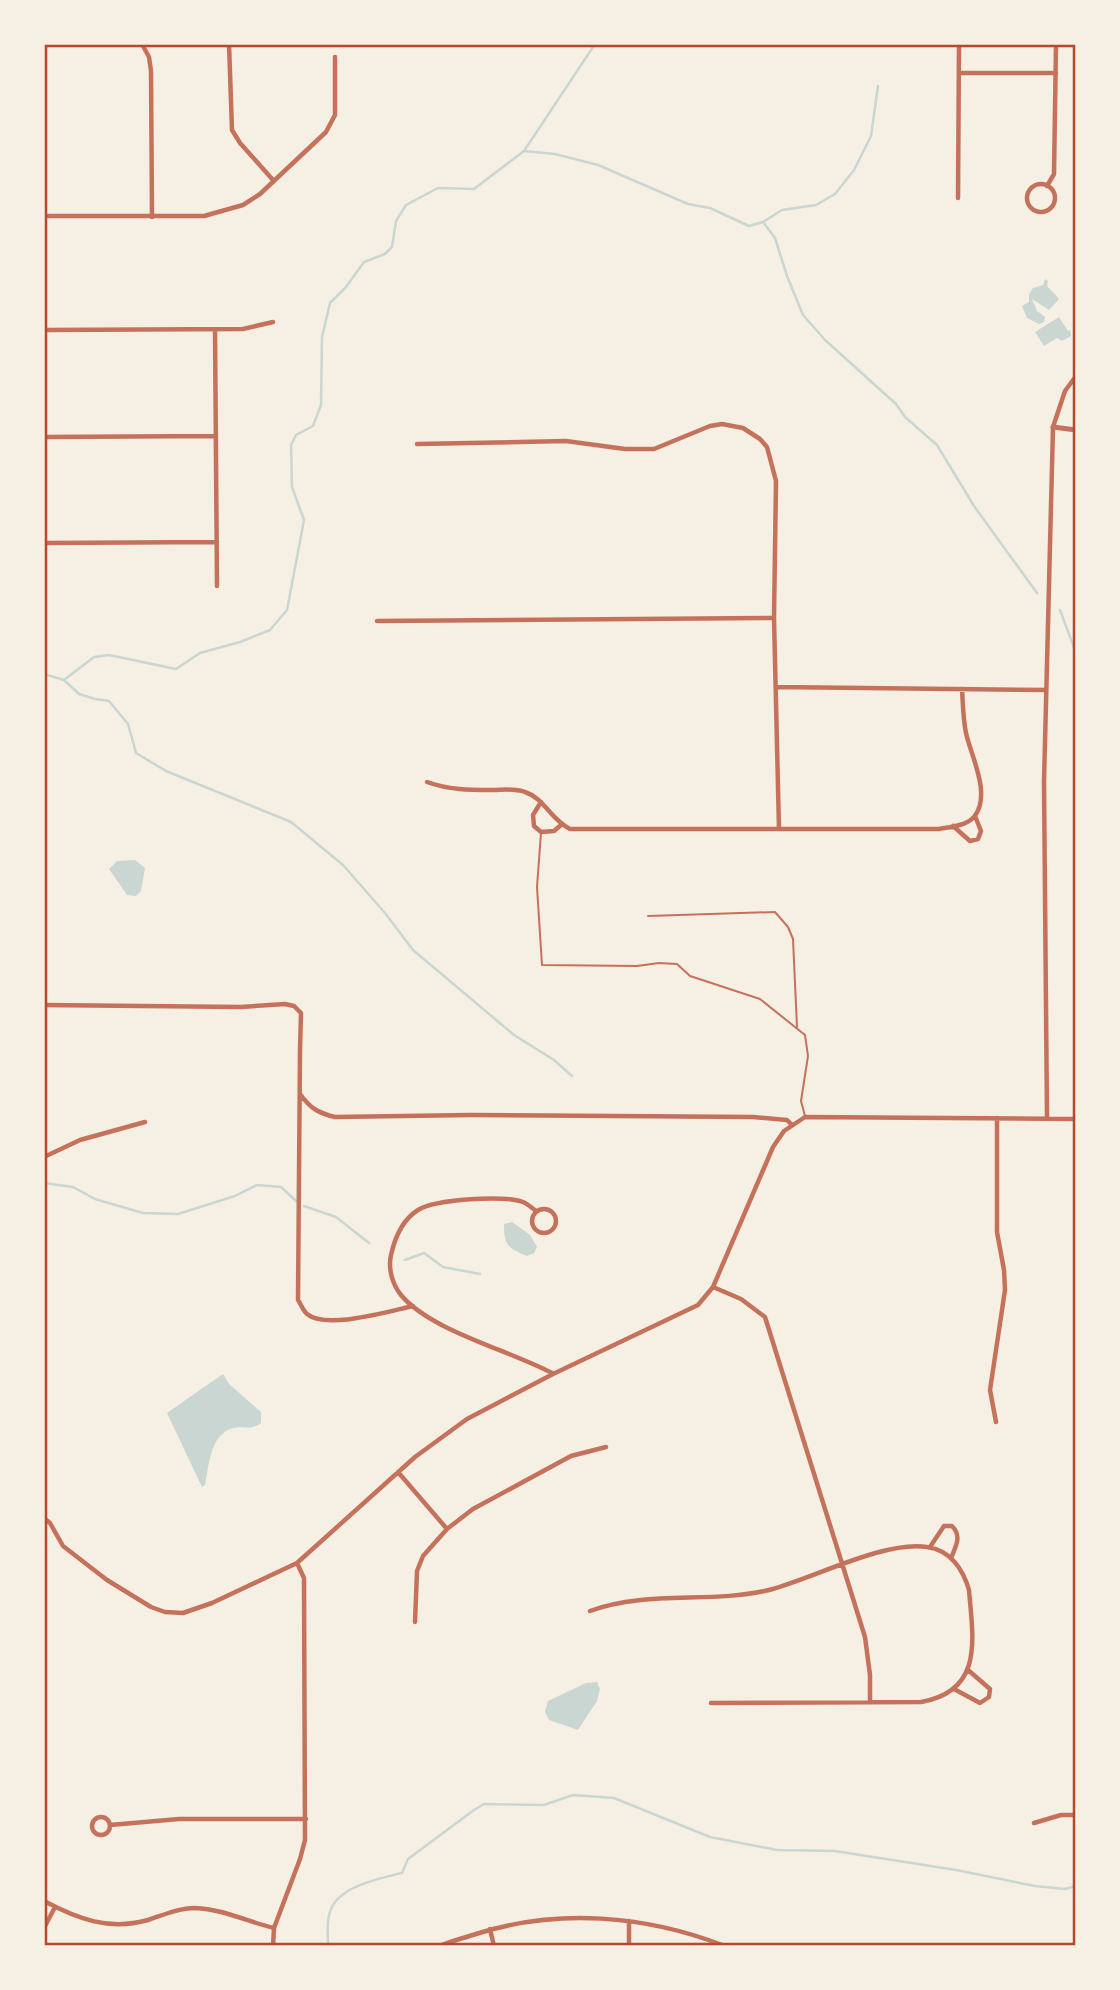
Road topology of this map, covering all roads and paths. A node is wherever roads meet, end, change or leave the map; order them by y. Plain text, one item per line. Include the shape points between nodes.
1 (142, 44) edge
2 (229, 44) edge
3 (959, 44) edge
4 (1056, 44) edge
5 (335, 57) dead end
6 (960, 73) junction
7 (1056, 73) junction
8 (273, 180) junction
9 (1047, 186) junction
10 (958, 198) dead end
11 (44, 216) edge
12 (152, 218) junction
13 (272, 322) dead end
14 (44, 330) edge
15 (215, 330) junction
16 (1076, 376) edge
17 (1053, 426) junction
18 (1076, 430) edge
19 (216, 436) junction
20 (44, 437) edge
21 (417, 444) dead end
22 (217, 542) junction
23 (44, 543) edge
24 (218, 586) dead end
25 (774, 618) junction
26 (377, 621) dead end
27 (776, 687) junction
28 (962, 690) junction
29 (1046, 690) junction
30 (427, 782) dead end
31 (541, 802) junction
32 (975, 816) junction
33 (561, 825) junction
34 (953, 826) junction
35 (779, 828) junction
36 (541, 832) junction
37 (648, 916) dead end
38 (44, 1006) edge
39 (797, 1028) junction
40 (300, 1094) junction
41 (805, 1117) junction
42 (997, 1118) junction
43 (1046, 1118) junction
44 (1076, 1119) edge
45 (145, 1122) dead end
46 (792, 1125) junction
47 (44, 1157) edge
48 (536, 1211) junction
49 (713, 1287) junction
50 (413, 1306) junction
51 (553, 1374) junction
52 (996, 1422) dead end
53 (606, 1447) dead end
54 (398, 1472) junction
55 (44, 1518) edge
56 (447, 1530) junction
57 (930, 1547) junction
58 (951, 1558) junction
59 (297, 1563) junction
60 (843, 1564) junction
61 (590, 1611) dead end
62 (415, 1622) dead end
63 (968, 1670) junction
64 (954, 1689) junction
65 (870, 1701) junction
66 (711, 1703) dead end
67 (1076, 1815) edge
68 (306, 1819) junction
69 (1034, 1823) dead end
70 (110, 1825) junction
71 (44, 1900) edge
72 (55, 1907) junction
73 (629, 1921) junction
74 (44, 1928) edge
75 (274, 1928) junction
76 (490, 1929) junction
77 (273, 1946) edge
78 (440, 1946) edge
79 (495, 1946) edge
80 (629, 1946) edge
81 (725, 1946) edge

1 - 12 street via 151,71
2 - 8 street via 232,130
3 - 6 street
4 - 7 street
5 - 8 street via 335,115 326,132
6 - 7 street
6 - 10 street
7 - 9 street via 1054,174
8 - 12 street via 260,194 226,211
9 - 9 street via 1029,191 1028,204 1035,211 1052,206 1055,198
11 - 12 street
13 - 15 street
14 - 15 street
15 - 19 street
16 - 17 street via 1065,391
17 - 18 street
17 - 29 street
19 - 20 street
19 - 22 street
21 - 25 street via 566,441 654,449 710,426 743,428 767,447 776,481
22 - 23 street
22 - 24 street
25 - 26 street
25 - 27 street
27 - 28 street
27 - 35 street
28 - 29 street
28 - 32 street via 966,733 981,795
29 - 43 street
30 - 31 street via 459,790 516,790
31 - 33 street
31 - 36 street via 533,815 534,826
32 - 34 street
32 - 34 street via 981,831 978,839 970,841
33 - 35 street via 592,830
33 - 36 street
34 - 35 street
36 - 39 lane via 537,887 542,965 677,964 690,976 760,999
37 - 39 lane via 775,912 793,939
38 - 40 street via 294,1006 302,1013
39 - 41 lane via 805,1035 807,1056 801,1101
40 - 46 street via 309,1107 335,1117 753,1117 787,1120
40 - 50 street via 298,1300 306,1314 335,1321
41 - 42 street
41 - 46 street
42 - 43 street
42 - 52 street via 997,1232 1005,1290 990,1390
43 - 44 street
45 - 47 street via 80,1140
46 - 49 street via 774,1147
48 - 48 street via 532,1219 536,1230 552,1230 554,1213 543,1208
48 - 50 street via 520,1201 486,1199 438,1202 418,1210 401,1227 390,1259 394,1284
49 - 51 street via 698,1306
49 - 60 street via 741,1299 765,1317
50 - 51 street via 445,1326
51 - 54 street via 467,1419
53 - 56 street via 571,1456 473,1509
54 - 56 street
54 - 59 street
55 - 59 street via 79,1560 165,1612 183,1613 212,1603
56 - 62 street via 423,1556 417,1571
57 - 58 street
57 - 58 street via 944,1526 952,1526 958,1538
57 - 60 street via 892,1549
58 - 63 street via 969,1590 973,1658
59 - 68 street via 304,1578
60 - 61 street via 737,1596 611,1604
60 - 65 street via 865,1637
63 - 64 street
63 - 64 street via 990,1689 985,1701 972,1700
64 - 65 street via 921,1702
65 - 66 street
67 - 69 street
68 - 70 street via 179,1819
68 - 75 street via 300,1858
70 - 70 street via 99,1817 92,1827 102,1835
71 - 72 street
72 - 74 street
72 - 75 street via 100,1924 139,1922 191,1908
73 - 76 street via 562,1918
73 - 80 street
73 - 81 street
75 - 77 street
76 - 78 street
76 - 79 street

